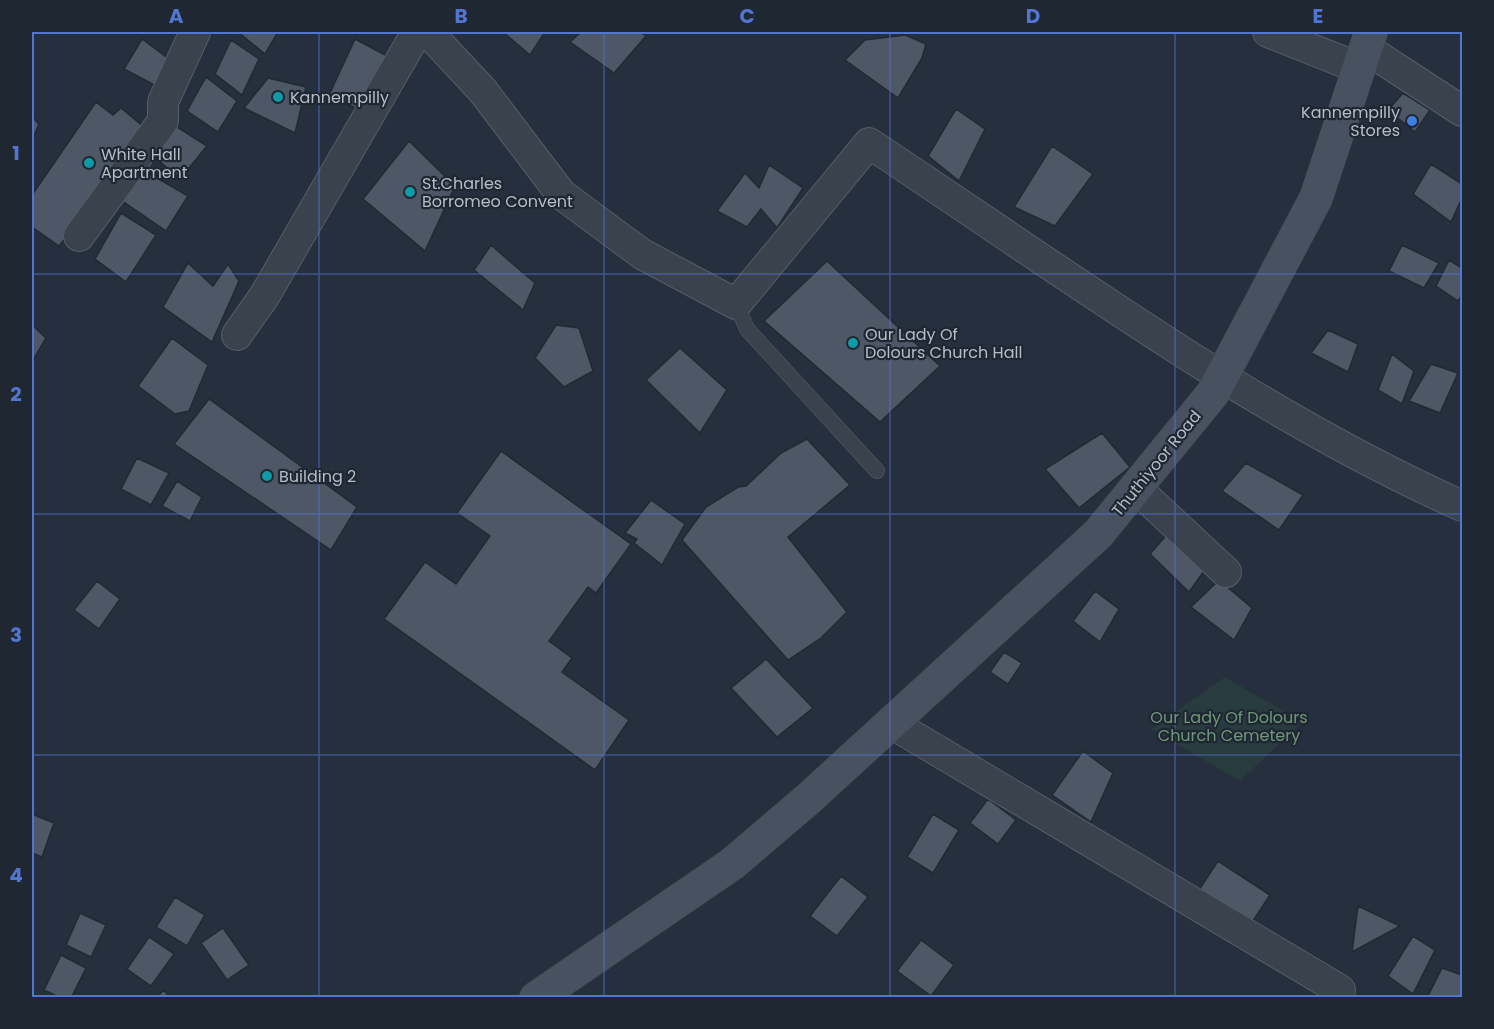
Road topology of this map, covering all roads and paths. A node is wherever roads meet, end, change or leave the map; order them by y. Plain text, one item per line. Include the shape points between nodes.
1 (195, 32) edge
2 (417, 32) edge
3 (429, 32) edge
4 (1268, 32) edge
5 (1365, 49) edge
6 (1462, 111) edge
7 (79, 236) dead end
8 (736, 304) junction
9 (237, 335) dead end
10 (1222, 376) junction
11 (877, 471) dead end
12 (1136, 488) junction
13 (1462, 506) edge
14 (1226, 572) dead end
15 (891, 723) junction
16 (1340, 990) dead end
17 (536, 998) edge

1 - 7 street via 163,102 163,122
2 - 9 street via 266,295
3 - 8 street via 483,91 561,194 642,254
4 - 5 street
5 - 6 street
5 - 10 main road, Thuthiyoor Road via 1317,198
8 - 10 street via 869,143
8 - 11 lane via 747,329
10 - 12 main road, Thuthiyoor Road via 1213,393
10 - 13 street via 1388,472
12 - 14 street
12 - 15 main road, Thuthiyoor Road via 1098,534
15 - 16 street
15 - 17 main road, Thuthiyoor Road via 732,864

